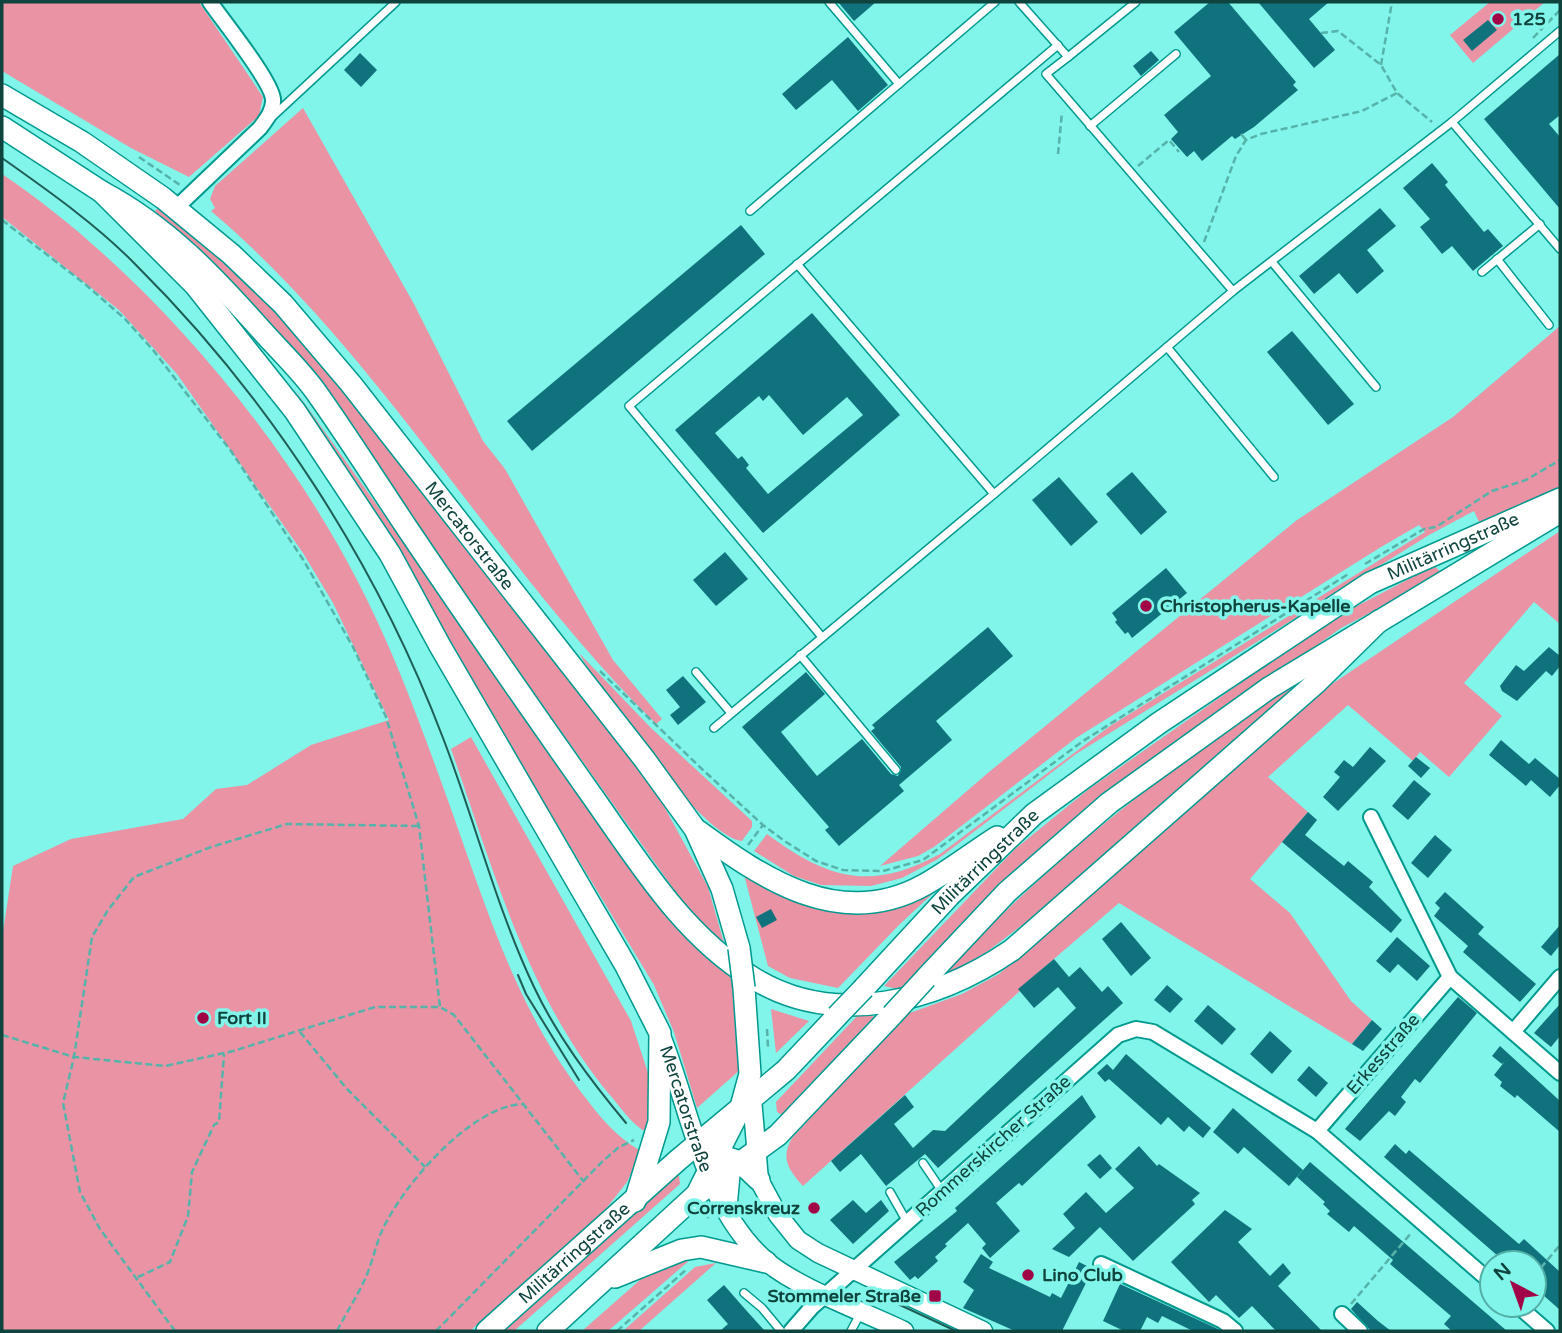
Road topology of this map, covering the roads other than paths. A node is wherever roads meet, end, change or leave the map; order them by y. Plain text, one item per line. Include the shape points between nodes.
1 (210, 2) edge
2 (396, 2) edge
3 (829, 2) edge
4 (995, 2) edge
5 (1019, 2) edge
6 (1136, 2) edge
7 (1560, 31) edge
8 (1058, 46) junction
9 (1176, 54) dead end
10 (1068, 57) junction
11 (899, 84) junction
12 (2, 95) edge
13 (1452, 122) junction
14 (1090, 126) junction
15 (2, 127) edge
16 (260, 128) junction
17 (102, 192) junction
18 (176, 208) junction
19 (750, 211) dead end
20 (1539, 224) junction
21 (1560, 249) edge
22 (1497, 259) junction
23 (1272, 262) junction
24 (797, 264) junction
25 (1482, 272) dead end
26 (1233, 291) junction
27 (1549, 325) dead end
28 (1167, 347) junction
29 (1376, 387) dead end
30 (1274, 477) dead end
31 (994, 494) junction
32 (1560, 499) edge
33 (1560, 512) edge
34 (1449, 546) junction
35 (1463, 572) junction
36 (1379, 621) junction
37 (822, 637) junction
38 (800, 655) junction
39 (696, 672) dead end
40 (731, 713) junction
41 (714, 727) dead end
42 (896, 771) dead end
43 (1034, 814) junction
44 (1371, 817) dead end
45 (695, 829) junction
46 (1450, 977) junction
47 (1560, 977) edge
48 (1513, 1032) junction
49 (660, 1033) junction
50 (1560, 1073) edge
51 (749, 1105) junction
52 (1317, 1131) junction
53 (758, 1149) junction
54 (923, 1163) dead end
55 (715, 1166) junction
56 (759, 1180) junction
57 (943, 1191) junction
58 (890, 1192) dead end
59 (635, 1201) junction
60 (726, 1207) joint
61 (907, 1222) junction
62 (766, 1262) junction
63 (1101, 1264) dead end
64 (854, 1270) junction
65 (1478, 1271) edge
66 (600, 1283) junction
67 (744, 1293) dead end
68 (827, 1294) junction
69 (862, 1311) junction
70 (1342, 1314) road end
71 (1533, 1319) edge
72 (486, 1331) edge
73 (548, 1331) edge
74 (782, 1331) edge
75 (791, 1331) edge
76 (851, 1331) edge
77 (904, 1331) edge
78 (984, 1331) edge
79 (1235, 1331) edge
80 (1360, 1331) edge
81 (1547, 1331) edge

1 - 16 street via 271,91 270,114
2 - 16 lane
3 - 11 lane
4 - 11 lane
5 - 8 lane
6 - 10 lane
7 - 13 lane
8 - 10 lane
8 - 24 lane
9 - 14 lane
10 - 14 lane via 1046,74
11 - 19 lane
12 - 18 main road, Mercatorstraße via 82,142
13 - 20 lane
13 - 23 lane
14 - 26 lane
15 - 17 main road, Mercatorstraße
16 - 18 street
17 - 36 main road via 150,220 211,273 314,389 535,715 684,921 753,978 786,995 839,1006 880,1004 955,984 984,969 1012,950 1317,682
17 - 49 main road, Mercatorstraße via 231,326 324,454 390,554
18 - 45 main road, Mercatorstraße via 231,254 317,342
20 - 21 lane
20 - 22 lane
22 - 25 lane
22 - 27 lane
23 - 26 lane
23 - 29 lane
24 - 31 lane
24 - 37 lane via 629,406
26 - 28 lane
28 - 30 lane
28 - 31 lane
31 - 37 lane
32 - 34 main road, Militärringstraße
33 - 35 main road, Militärringstraße
34 - 35 main road
34 - 43 main road, Militärringstraße via 1370,583 1311,620
35 - 36 main road, Militärringstraße
36 - 53 main road, Militärringstraße, bridge via 1269,688 1109,803 1007,892 787,1125
37 - 38 lane
38 - 40 lane
38 - 42 lane
39 - 40 lane
40 - 41 lane
43 - 45 main road via 923,885 871,903 822,901 798,893
43 - 51 main road, Militärringstraße, bridge
44 - 46 street
45 - 51 main road, Mercatorstraße, bridge via 722,889 739,948
46 - 48 street
46 - 52 street, Erkesstraße
47 - 48 street
48 - 50 street
49 - 55 street, Mercatorstraße
49 - 59 main road via 659,1122
51 - 53 street
51 - 55 main road, Militärringstraße
51 - 55 main road, Mercatorstraße
52 - 57 street, Rommerskircher Straße via 1153,1032 1136,1028 1118,1035
52 - 65 street
53 - 55 main road, Militärringstraße
53 - 56 street
54 - 57 lane
55 - 56 main road
55 - 59 main road, Militärringstraße via 678,1160
55 - 60 main road
55 - 66 main road, Militärringstraße
56 - 64 street via 798,1240
57 - 61 street, Rommerskircher Straße
58 - 61 lane
59 - 72 main road, Militärringstraße
60 - 62 street
61 - 64 street, Rommerskircher Straße
62 - 66 main road via 720,1250 692,1249
62 - 68 street
63 - 79 street via 1223,1321
64 - 68 street
64 - 78 street
66 - 73 main road, Militärringstraße
67 - 74 lane
68 - 69 street
68 - 75 street
69 - 76 lane
69 - 77 street
70 - 80 street
71 - 81 street

